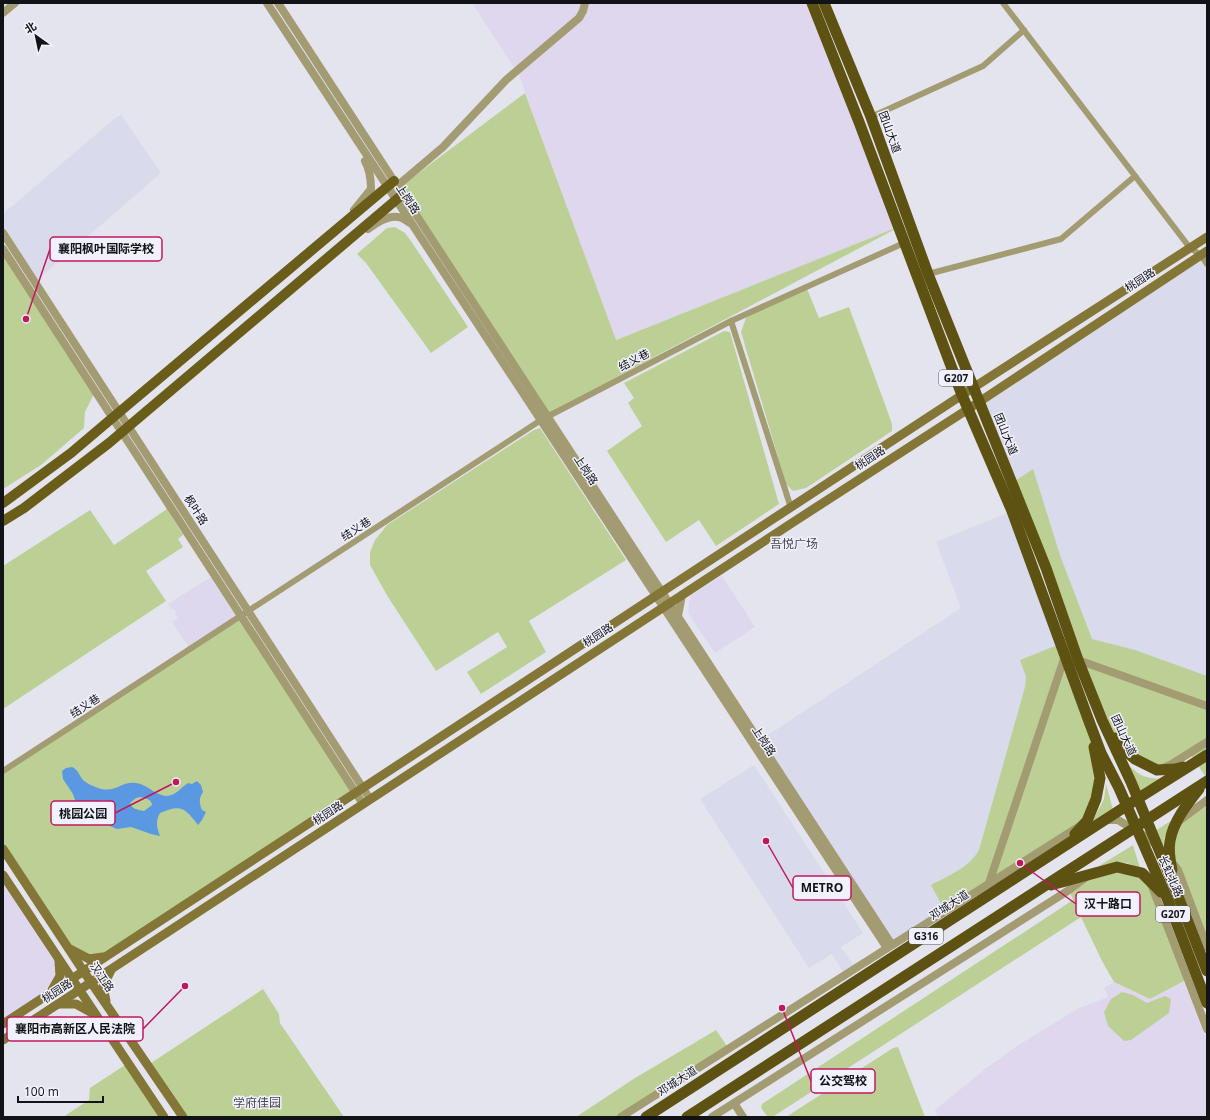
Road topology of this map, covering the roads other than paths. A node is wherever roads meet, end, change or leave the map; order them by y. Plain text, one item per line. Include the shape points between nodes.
1 (15, 3) edge
2 (267, 3) edge
3 (278, 3) edge
4 (584, 3) edge
5 (812, 3) edge
6 (824, 3) edge
7 (1002, 3) edge
8 (3, 13) edge
9 (1024, 30) junction
10 (871, 117) junction
11 (346, 124) junction
12 (1135, 176) junction
13 (396, 189) junction
14 (412, 224) junction
15 (333, 232) junction
16 (3, 233) edge
17 (1207, 237) edge
18 (904, 243) junction
19 (341, 247) junction
20 (1190, 248) junction
21 (3, 249) edge
22 (1204, 253) edge
23 (1207, 264) edge
24 (928, 274) junction
25 (731, 321) junction
26 (973, 388) junction
27 (962, 395) junction
28 (979, 402) junction
29 (968, 409) junction
30 (116, 414) junction
31 (544, 418) junction
32 (126, 429) junction
33 (3, 503) edge
34 (790, 508) junction
35 (3, 521) edge
36 (651, 583) junction
37 (674, 585) junction
38 (659, 594) junction
39 (682, 595) junction
40 (644, 604) junction
41 (666, 605) junction
42 (248, 611) junction
43 (651, 615) junction
44 (241, 616) junction
45 (675, 618) junction
46 (1065, 656) junction
47 (1078, 660) junction
48 (1207, 706) edge
49 (1100, 716) junction
50 (1090, 724) junction
51 (1207, 742) edge
52 (1207, 755) edge
53 (1194, 764) junction
54 (1157, 770) junction
55 (3, 771) edge
56 (1206, 782) edge
57 (360, 791) junction
58 (1138, 799) junction
59 (1207, 800) edge
60 (366, 802) junction
61 (1127, 806) junction
62 (1147, 820) junction
63 (1087, 821) junction
64 (1176, 824) junction
65 (1136, 826) junction
66 (1062, 848) junction
67 (3, 849) edge
68 (1169, 857) junction
69 (1168, 872) joint
70 (1090, 874) junction
71 (3, 875) edge
72 (1149, 880) junction
73 (989, 883) junction
74 (1039, 889) junction
75 (1176, 891) junction
76 (1167, 898) junction
77 (889, 947) junction
78 (1207, 947) edge
79 (68, 948) junction
80 (106, 957) junction
81 (58, 958) junction
82 (111, 970) junction
83 (1207, 971) edge
84 (84, 972) junction
85 (72, 979) junction
86 (91, 982) junction
87 (79, 990) junction
88 (50, 993) junction
89 (1207, 1003) edge
90 (58, 1004) junction
91 (108, 1006) junction
92 (95, 1014) junction
93 (3, 1024) edge
94 (1207, 1029) edge
95 (3, 1040) edge
96 (734, 1103) junction
97 (164, 1117) edge
98 (183, 1117) edge
99 (621, 1117) edge
100 (646, 1117) edge
101 (688, 1117) edge
102 (712, 1117) edge
103 (743, 1117) edge

1 - 8 street
2 - 11 street, 上岗路
3 - 13 street, 上岗路
4 - 13 street via 579,18 506,80 443,147
5 - 18 highway, G207
6 - 10 highway, 团山大道 / G207
7 - 9 street
9 - 10 street via 983,66
9 - 12 street
10 - 24 highway, 团山大道 / G207
11 - 13 street, 上岗路
11 - 15 street via 369,167 371,189
12 - 20 street
12 - 24 street via 1061,238
13 - 14 street, 上岗路
13 - 15 main road
13 - 19 main road
13 - 31 street, 上岗路
14 - 19 street via 399,217 388,218 376,223
14 - 31 street, 上岗路
15 - 30 main road
16 - 30 street, 枫叶路
17 - 20 main road, 桃园路
18 - 25 street, 结义巷
18 - 27 highway, G207
19 - 32 main road
20 - 22 street
20 - 26 main road, 桃园路
21 - 30 street, 枫叶路
22 - 23 street
22 - 28 main road, 桃园路
24 - 26 highway, 团山大道 / G207
25 - 31 street, 结义巷
25 - 34 street
26 - 27 main road, 桃园路
26 - 28 highway, 团山大道 / G207
27 - 29 highway, G207
27 - 34 main road, 桃园路
28 - 29 main road, 桃园路
28 - 47 highway, 团山大道 / G207 via 1046,568
29 - 39 main road, 桃园路
29 - 46 highway, G207 via 1012,511
30 - 32 street, 枫叶路
30 - 33 main road via 71,453
31 - 36 street, 上岗路
31 - 42 street, 结义巷
32 - 35 main road via 24,508
32 - 42 street, 枫叶路
32 - 44 street, 枫叶路
34 - 37 main road, 桃园路
36 - 37 street
36 - 38 street, 上岗路
36 - 40 street
37 - 38 main road, 桃园路
38 - 40 main road, 桃园路
38 - 41 street, 上岗路
39 - 41 main road, 桃园路
39 - 45 street
40 - 57 main road, 桃园路
41 - 43 main road, 桃园路
41 - 45 street, 上岗路
42 - 44 street, 结义巷
42 - 57 street, 枫叶路
43 - 45 street
43 - 60 main road, 桃园路
44 - 55 street, 结义巷
44 - 57 street, 枫叶路
45 - 77 street, 上岗路
46 - 50 highway, G207
46 - 73 street
47 - 48 street
47 - 49 highway, 团山大道 / G207
49 - 54 highway via 1119,744 1135,759
49 - 58 highway, 团山大道 / G207
50 - 61 highway, G207
50 - 63 highway via 1100,778 1096,799
51 - 54 street via 1172,764
52 - 53 highway, 邓城大道 / G316
53 - 54 highway
53 - 58 highway, 邓城大道 / G316
56 - 62 highway, G316
56 - 64 highway via 1185,806
57 - 60 street, 枫叶路
57 - 80 main road, 桃园路
58 - 61 highway, 邓城大道 / G316
58 - 62 highway, 团山大道 / G207
59 - 64 street
60 - 82 main road, 桃园路
61 - 65 highway, G207
61 - 66 highway, 邓城大道 / G316
62 - 65 highway, G316
62 - 69 highway, 团山大道 / G207
63 - 66 highway
63 - 68 street via 1118,820 1148,838
63 - 73 street
64 - 68 highway via 1170,841
65 - 74 highway, G316
65 - 76 highway, 长虹北路 / G207
66 - 100 highway, 邓城大道 / G316
67 - 79 main road, 汉江路
68 - 75 highway
68 - 78 street via 1178,870
69 - 75 highway, 长虹北路 / G207
70 - 72 highway via 1117,867 1142,873
70 - 74 highway
70 - 96 street via 1063,894
71 - 81 main road
72 - 76 highway
72 - 94 street
73 - 77 street
74 - 101 highway, G316
75 - 83 highway, 长虹北路 / G207
76 - 89 highway, 长虹北路 / G207
77 - 99 street
79 - 80 main road via 89,959
79 - 84 main road, 汉江路
80 - 84 main road, 桃园路
81 - 85 main road
81 - 88 main road via 60,976
82 - 86 main road, 桃园路
82 - 91 main road via 103,987
84 - 85 main road, 桃园路
84 - 86 main road, 汉江路
85 - 87 main road
85 - 88 main road, 桃园路
86 - 87 main road, 桃园路
86 - 91 main road, 汉江路
87 - 90 main road, 桃园路
87 - 92 main road
88 - 93 main road, 桃园路
90 - 92 main road via 76,1004
90 - 95 main road, 桃园路
91 - 98 main road, 汉江路
92 - 97 main road
96 - 102 street
96 - 103 street

